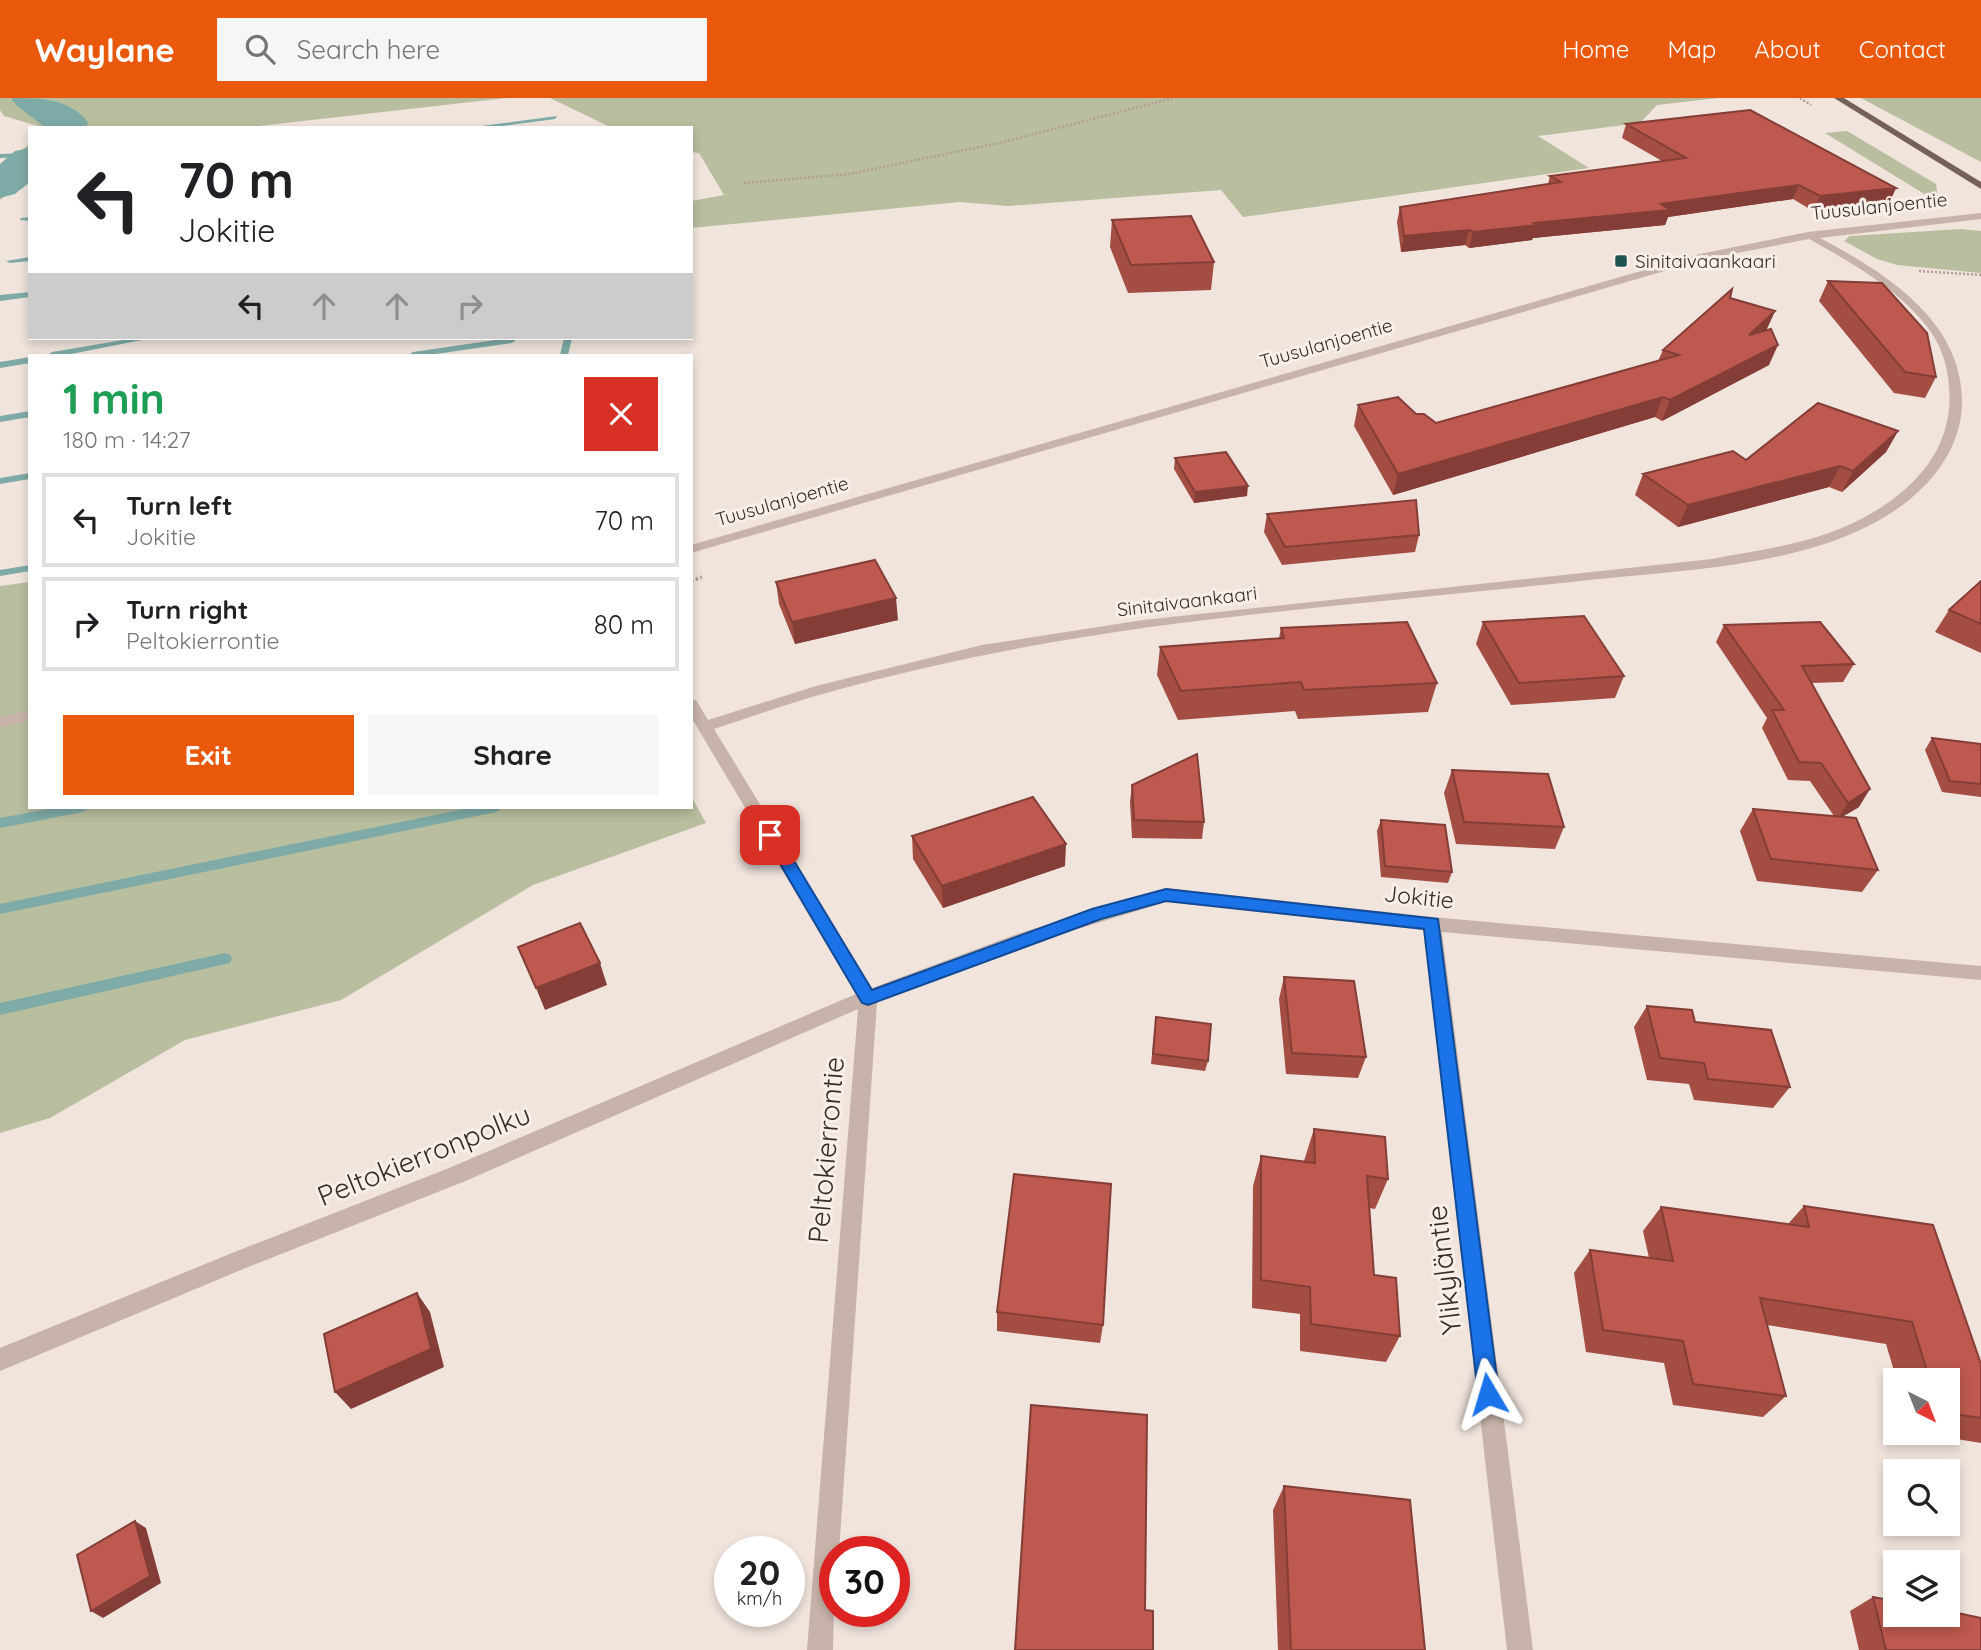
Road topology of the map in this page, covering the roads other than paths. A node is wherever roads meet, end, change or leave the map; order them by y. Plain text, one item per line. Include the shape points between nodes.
1 (1838, 98) edge
2 (1981, 186) edge
3 (1981, 216) edge
4 (1808, 235) junction
5 (693, 548) edge
6 (693, 707) edge
7 (28, 715) edge
8 (0, 722) edge
9 (705, 726) junction
10 (1432, 924) junction
11 (1981, 973) edge
12 (868, 998) junction
13 (0, 1360) edge
14 (820, 1650) edge
15 (1520, 1650) edge

1 - 2 main road
3 - 4 street, Tuusulanjoentie
4 - 5 street, Tuusulanjoentie via 1704,256
4 - 9 street, Sinitaivaankaari via 1889,286 1920,314 1944,343 1960,385 1959,426 1946,456 1907,498 1856,527 1787,549 1712,563 1143,624 982,650 821,689
6 - 9 street
7 - 8 street
9 - 12 street
10 - 11 street, Jokitie
10 - 12 street, Jokitie via 1166,895 1098,914
10 - 15 street, Ylikyläntie
12 - 13 street, Peltokierronpolku via 456,1175
12 - 14 street, Peltokierrontie

